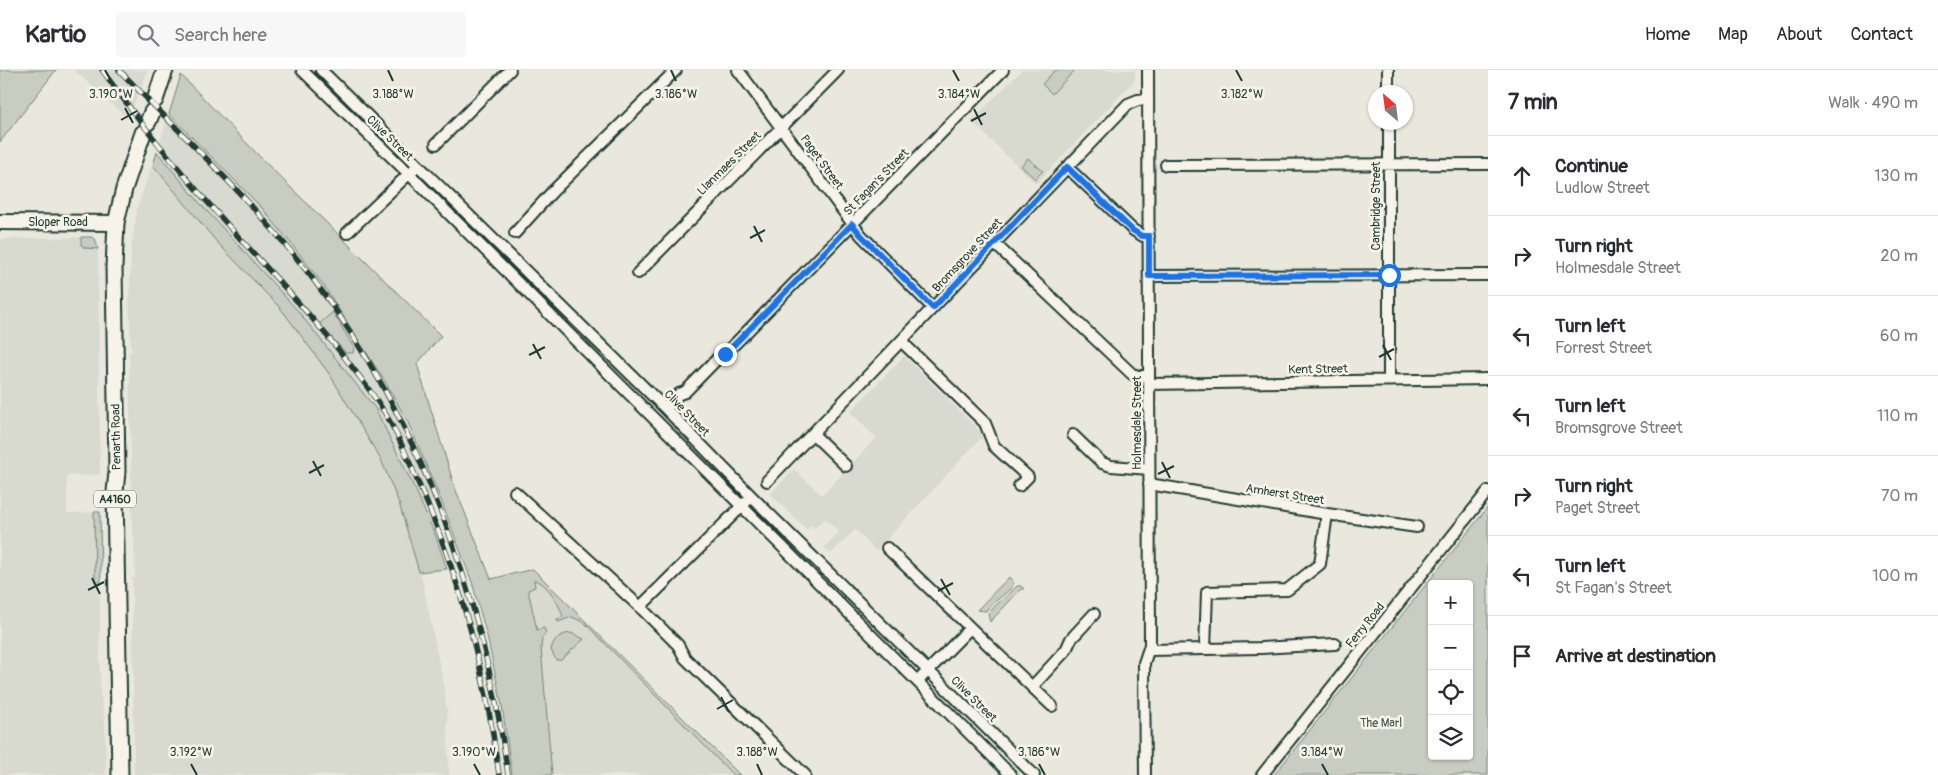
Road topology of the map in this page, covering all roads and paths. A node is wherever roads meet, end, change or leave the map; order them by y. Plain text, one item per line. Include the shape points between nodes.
1 (165, 70) edge
2 (302, 70) edge
3 (321, 70) edge
4 (510, 70) edge
5 (676, 70) edge
6 (738, 70) edge
7 (838, 70) edge
8 (1003, 70) edge
9 (1148, 70) edge
10 (1388, 70) edge
11 (334, 83) junction
12 (1388, 85) edge
13 (324, 92) junction
14 (1148, 99) junction
15 (782, 128) junction
16 (1389, 130) edge
17 (436, 144) dead end
18 (1488, 164) edge
19 (418, 165) junction
20 (1166, 165) dead end
21 (1389, 165) junction
22 (1067, 167) junction
23 (409, 174) junction
24 (0, 222) edge
25 (116, 223) junction
26 (852, 224) junction
27 (347, 233) dead end
28 (515, 233) dead end
29 (1149, 236) junction
30 (994, 244) junction
31 (638, 273) dead end
32 (1389, 275) junction
33 (1488, 275) edge
34 (1149, 276) junction
35 (933, 308) junction
36 (902, 342) junction
37 (1488, 379) edge
38 (1149, 380) junction
39 (1389, 380) junction
40 (665, 408) junction
41 (813, 434) junction
42 (1073, 434) dead end
43 (846, 466) dead end
44 (1150, 468) junction
45 (767, 481) dead end
46 (1150, 484) junction
47 (1019, 486) dead end
48 (1488, 491) edge
49 (516, 492) dead end
50 (752, 496) junction
51 (742, 506) junction
52 (1327, 514) junction
53 (1417, 527) dead end
54 (887, 548) dead end
55 (640, 607) junction
56 (1094, 614) dead end
57 (970, 628) junction
58 (1335, 644) dead end
59 (1205, 649) junction
60 (1149, 650) junction
61 (928, 671) junction
62 (918, 681) junction
63 (1032, 687) junction
64 (1052, 706) dead end
65 (120, 775) edge
66 (805, 775) edge
67 (1011, 775) edge
68 (1034, 775) edge
69 (1146, 775) edge
70 (1262, 775) edge

1 - 25 main road, Penarth Road / A4160 via 124,189
2 - 13 street, Clive Street
3 - 11 street, Clive Street
4 - 17 street
5 - 28 street
6 - 15 street, Paget Street
7 - 15 street, Llanmaes Street
8 - 26 street, St Fagan's Street
9 - 14 street, Holmesdale Street
10 - 12 street
11 - 13 street
11 - 19 street, Clive Street
13 - 23 street, Clive Street
14 - 22 street, Bromsgrove Street via 1128,104
14 - 29 street, Holmesdale Street
15 - 26 street, Paget Street
15 - 31 street, Llanmaes Street
16 - 21 street, Cambridge Street
18 - 21 street
19 - 23 street
19 - 40 street, Clive Street
20 - 21 street
21 - 32 street, Cambridge Street
22 - 29 street via 1132,230
22 - 30 street, Bromsgrove Street
23 - 27 street
23 - 51 street, Clive Street
24 - 25 street, Sloper Road
25 - 65 main road, Penarth Road / A4160 via 115,492
26 - 35 street, Paget Street
26 - 40 street, St Fagan's Street via 723,355
29 - 34 street, Holmesdale Street
30 - 35 street, Bromsgrove Street
30 - 38 street, Kent Street via 1132,374
32 - 33 street
32 - 34 street
32 - 39 street, Cambridge Street
34 - 38 street, Holmesdale Street
35 - 36 street, Bromsgrove Street
36 - 41 street, Bromsgrove Street
36 - 47 street via 985,423 994,446 1028,477
37 - 39 street, Kent Street
38 - 39 street, Kent Street
38 - 44 street, Holmesdale Street
40 - 50 street, Clive Street
41 - 43 street
41 - 45 street, Bromsgrove Street
42 - 44 street via 1102,462 1111,466
44 - 46 street, Holmesdale Street
46 - 52 street, Amherst Street
46 - 60 street, Holmesdale Street
48 - 70 street, Ferry Road
49 - 55 street
50 - 51 street
50 - 61 street, Clive Street
51 - 55 street
51 - 62 street, Clive Street
52 - 53 street, Amherst Street
52 - 59 street via 1320,564 1287,590 1207,592
54 - 57 street
55 - 66 street via 678,645 685,658
56 - 63 street
57 - 61 street
57 - 63 street
58 - 59 street
59 - 60 street
60 - 69 street, Holmesdale Street via 1144,663
61 - 62 street
61 - 68 street, Clive Street
62 - 67 street, Clive Street
63 - 64 street

